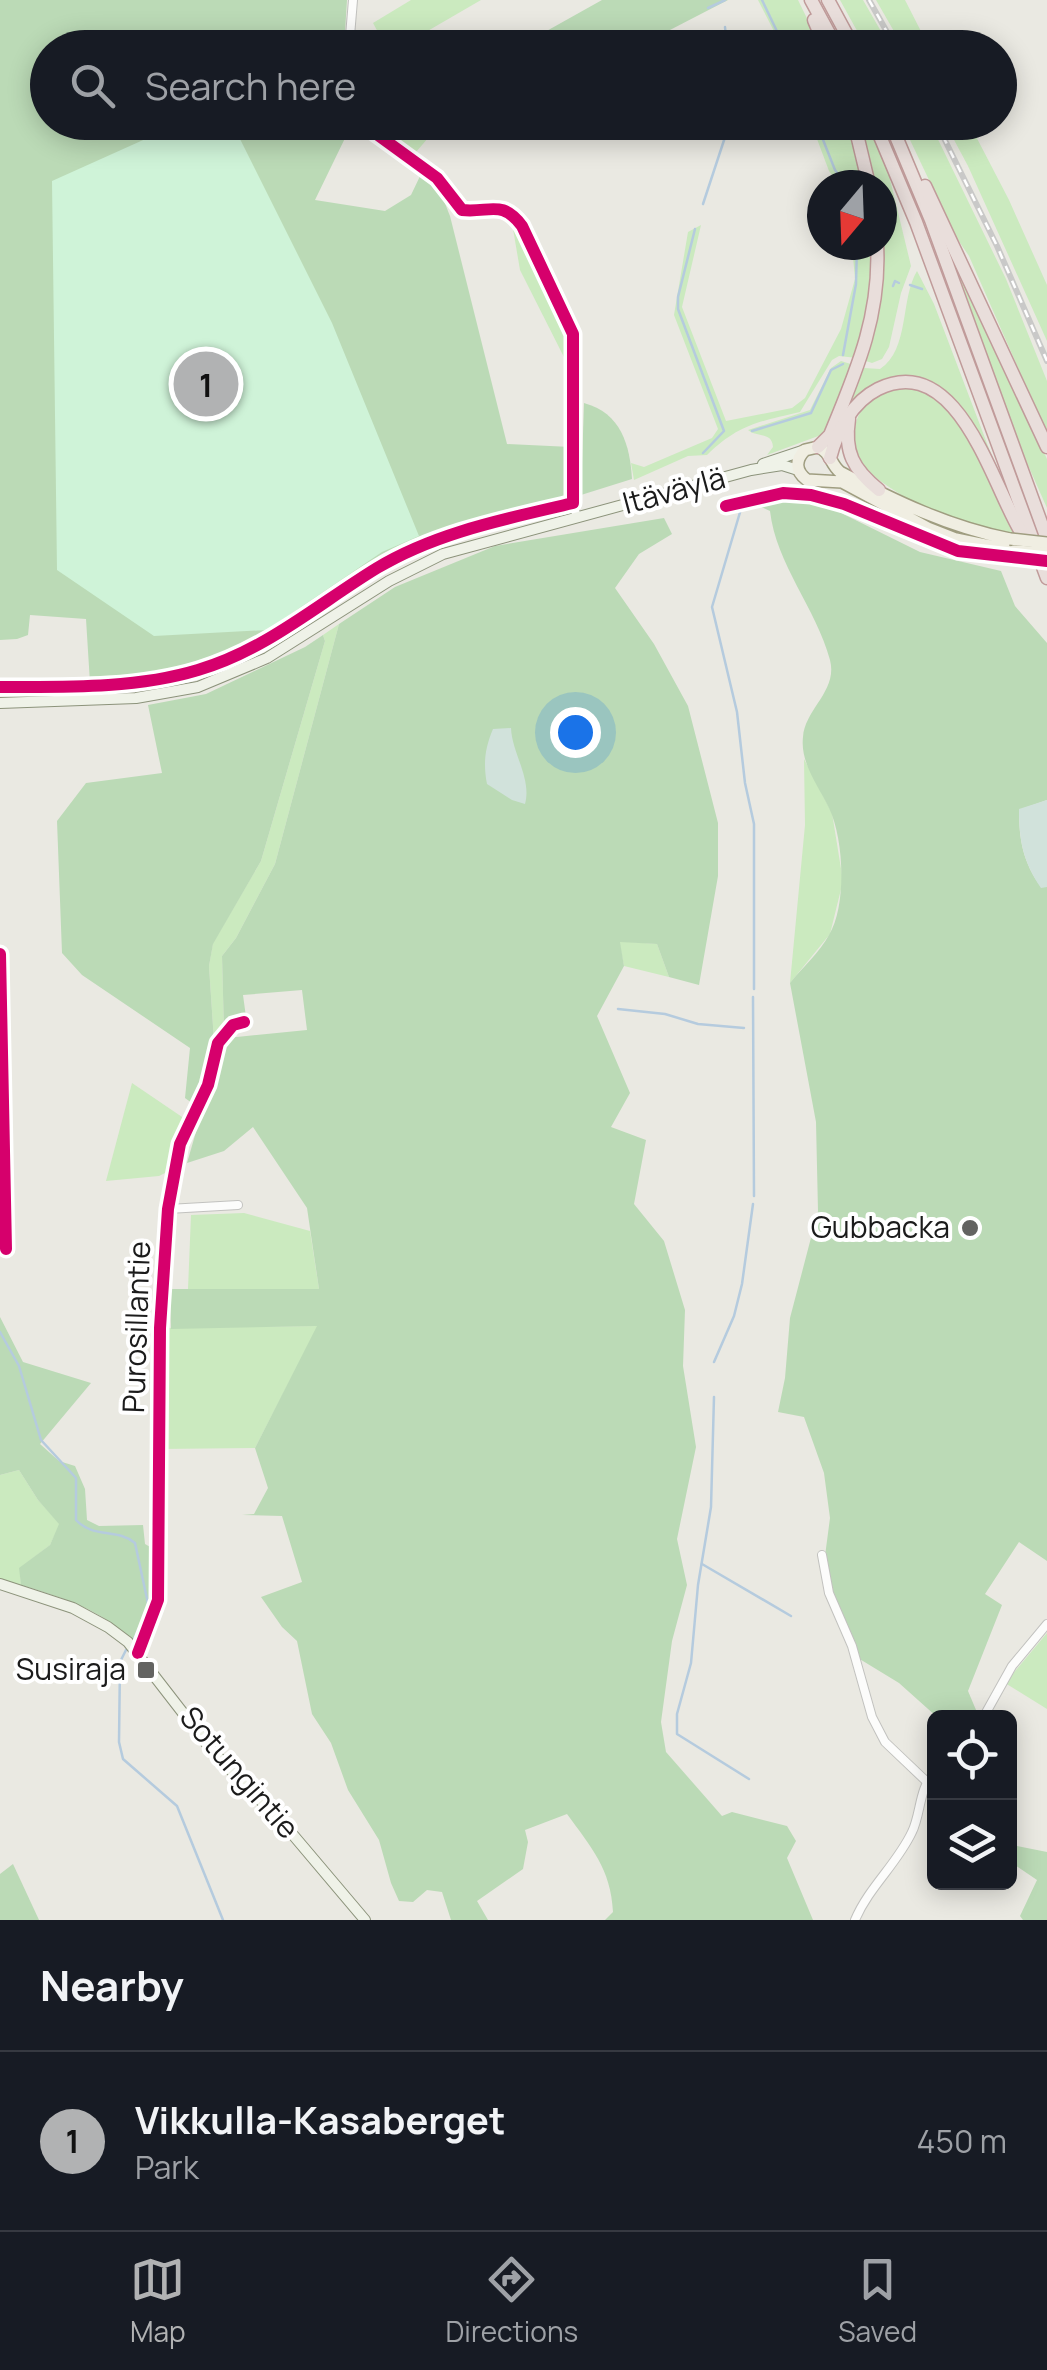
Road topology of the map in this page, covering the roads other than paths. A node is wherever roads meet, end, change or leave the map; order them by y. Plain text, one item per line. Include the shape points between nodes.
1 (353, 0) edge
2 (804, 0) edge
3 (812, 0) edge
4 (828, 0) edge
5 (350, 30) edge
6 (818, 30) edge
7 (828, 30) edge
8 (844, 30) edge
9 (384, 140) edge
10 (858, 140) edge
11 (882, 140) edge
12 (898, 140) edge
13 (901, 146) junction
14 (865, 170) edge
15 (876, 260) edge
16 (849, 416) junction
17 (1047, 447) edge
18 (811, 448) junction
19 (831, 461) junction
20 (751, 470) junction
21 (798, 470) junction
22 (823, 480) junction
23 (878, 490) junction
24 (577, 518) junction
25 (1012, 545) junction
26 (1044, 548) edge
27 (1047, 578) edge
28 (0, 703) edge
29 (0, 954) edge
30 (244, 1022) dead end
31 (238, 1205) dead end
32 (168, 1208) junction
33 (6, 1249) dead end
34 (822, 1555) dead end
35 (0, 1584) edge
36 (1047, 1624) edge
37 (138, 1653) junction
38 (987, 1710) edge
39 (926, 1782) joint
40 (365, 1920) edge
41 (855, 1920) edge

1 - 5 street
2 - 6 highway
3 - 7 highway
4 - 8 highway
9 - 24 street via 436,178 462,210 500,208 522,226 573,334
10 - 14 highway
11 - 26 highway
12 - 13 highway
13 - 17 highway
13 - 26 highway
15 - 18 highway via 867,343 830,435
16 - 19 highway
16 - 23 highway via 850,461
16 - 26 highway via 867,396 894,384 919,384 942,396 970,430 1018,528
18 - 19 main road
18 - 20 main road, Itäväylä
18 - 21 main road via 797,460
19 - 22 main road
19 - 23 main road
20 - 21 main road, Itäväylä
20 - 24 main road, Itäväylä
21 - 22 main road via 806,480
22 - 25 main road via 850,486 956,538
23 - 25 main road
24 - 28 main road, Itäväylä via 430,559 228,676 175,692
25 - 26 main road, bridge
26 - 27 highway
29 - 33 street
30 - 32 street, Purosillantie via 218,1043 208,1085 180,1144
31 - 32 street
32 - 37 street, Purosillantie via 158,1600
34 - 39 street via 872,1717 886,1742
35 - 37 main road, Sotungintie via 92,1617
36 - 38 street
37 - 40 main road, Sotungintie via 214,1753
39 - 41 street via 912,1832

